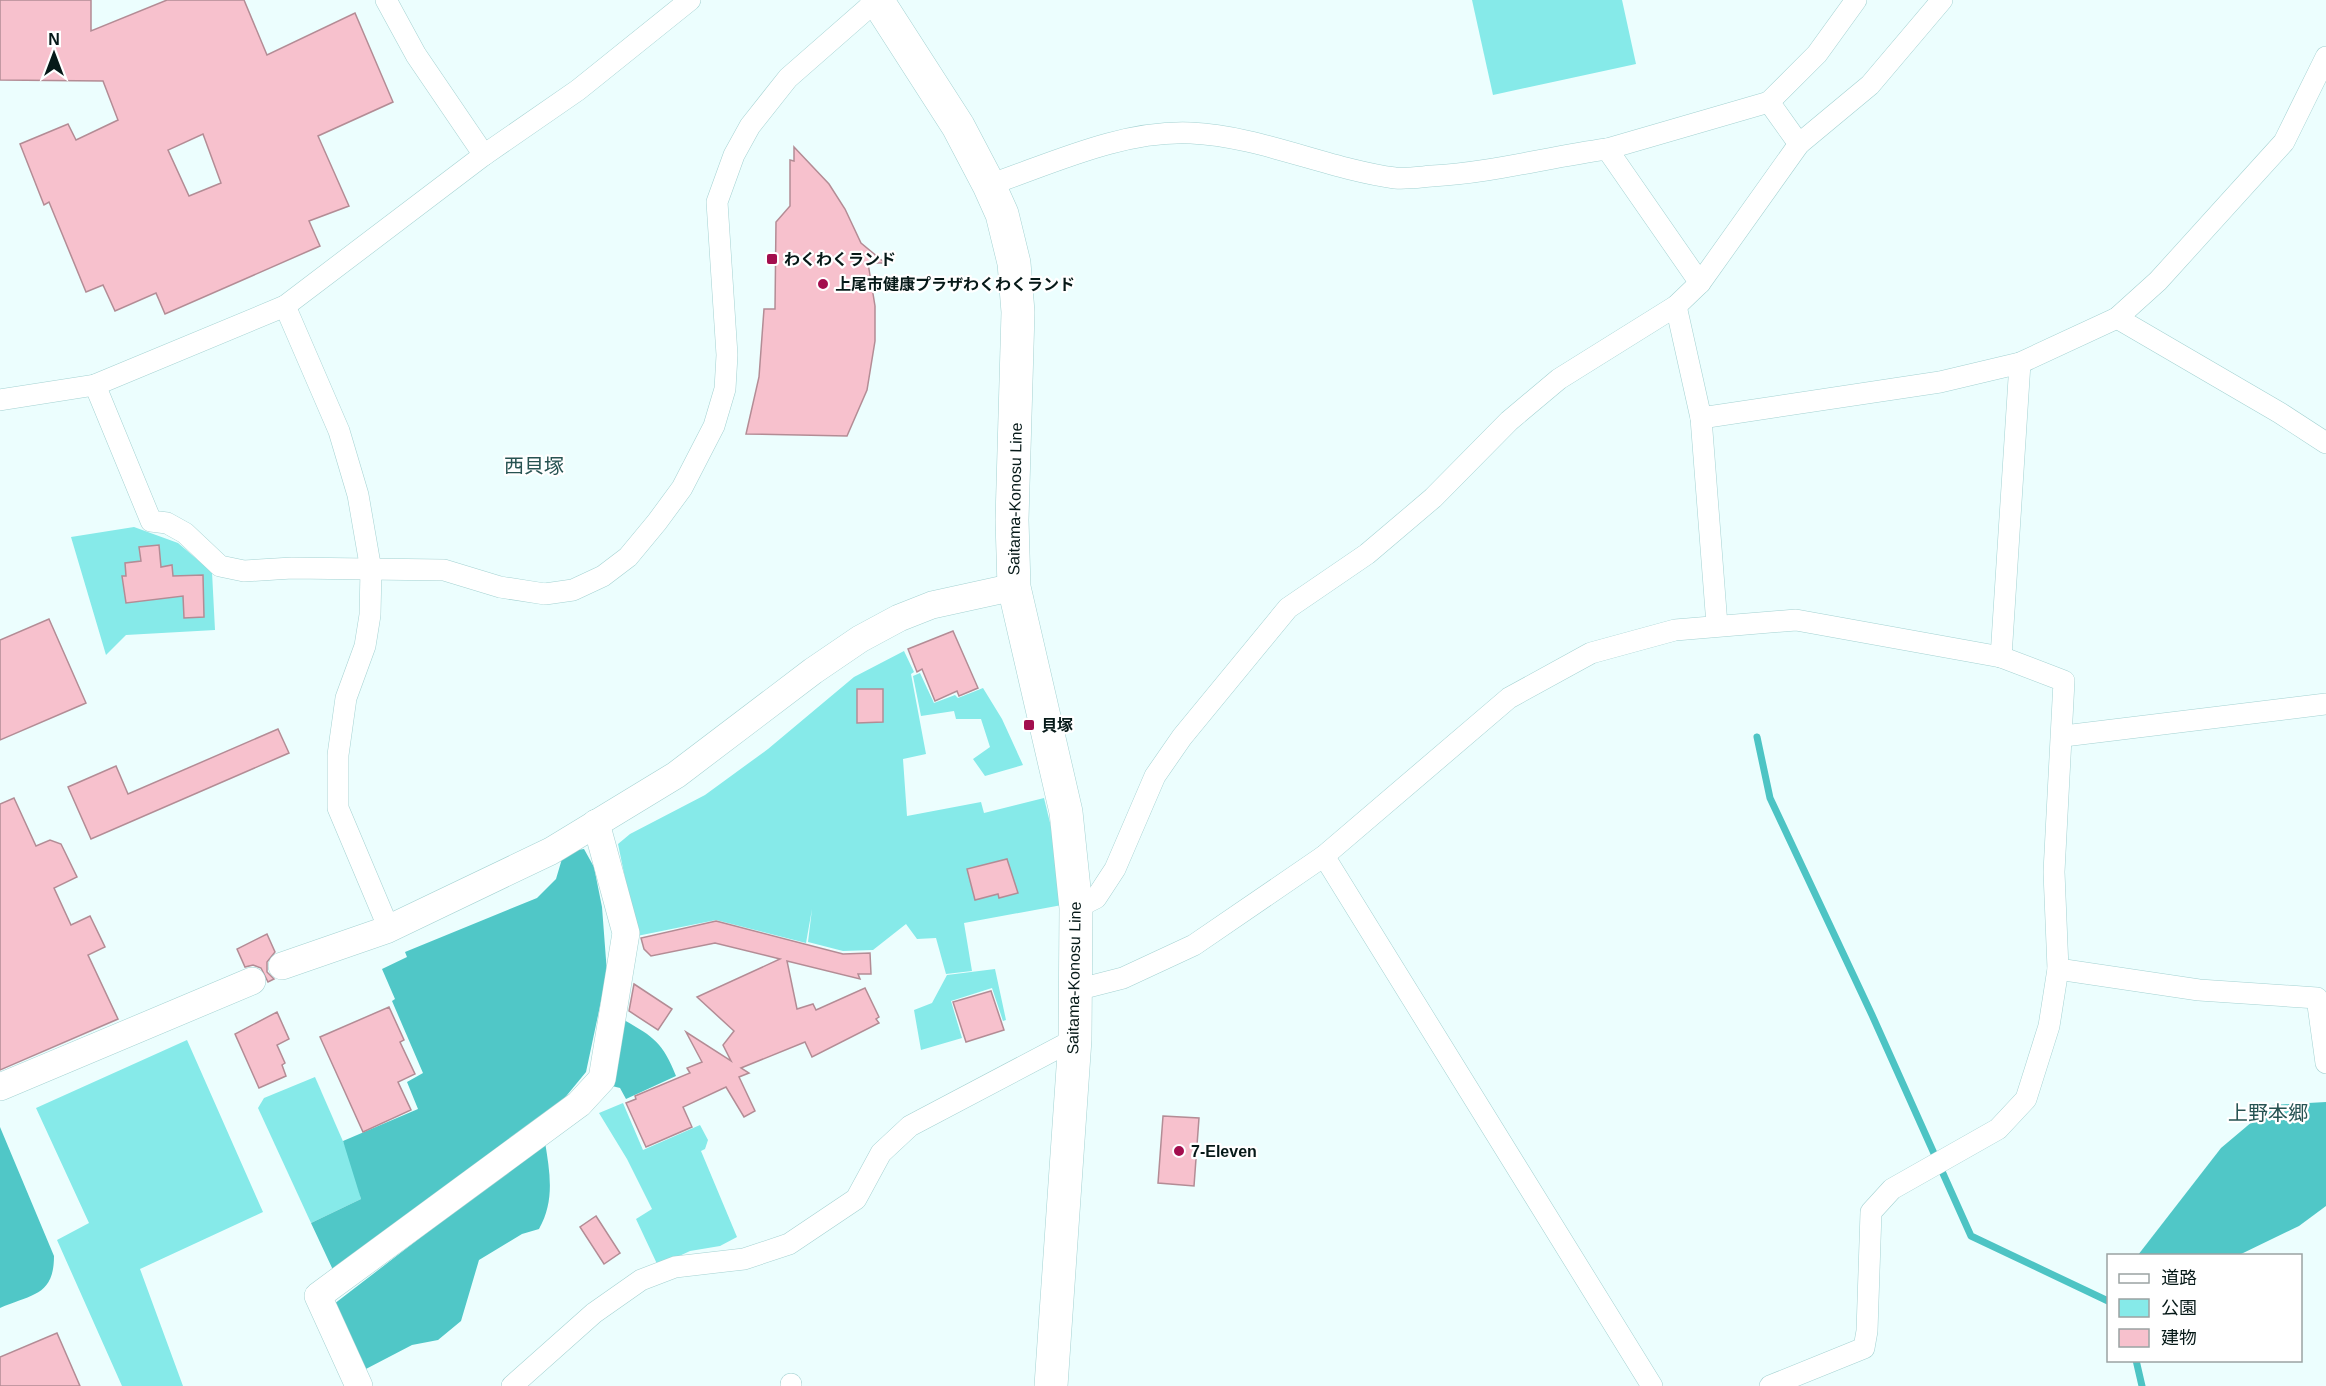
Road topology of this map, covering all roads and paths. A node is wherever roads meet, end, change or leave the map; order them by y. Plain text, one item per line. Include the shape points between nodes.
1 (386, 0) edge
2 (877, 0) edge
3 (1856, 0) edge
4 (1942, 0) edge
5 (680, 3) edge
6 (2326, 57) edge
7 (1769, 102) junction
8 (1799, 144) junction
9 (1607, 149) junction
10 (484, 155) junction
11 (989, 185) junction
12 (1700, 283) junction
13 (285, 306) junction
14 (1676, 306) junction
15 (2117, 318) junction
16 (2020, 363) junction
17 (95, 385) junction
18 (0, 400) edge
19 (1701, 418) junction
20 (2326, 443) edge
21 (371, 570) junction
22 (1014, 587) junction
23 (1718, 625) junction
24 (2001, 657) junction
25 (2326, 704) edge
26 (2064, 736) junction
27 (596, 823) junction
28 (1324, 856) junction
29 (1076, 908) junction
30 (389, 929) junction
31 (282, 966) dead end
32 (2058, 969) junction
33 (252, 981) dead end
34 (1076, 990) junction
35 (1075, 1039) junction
36 (2326, 1063) edge
37 (0, 1087) edge
38 (359, 1386) edge
39 (512, 1386) edge
40 (1051, 1386) edge
41 (1652, 1386) edge
42 (1770, 1386) edge

1 - 10 street via 416,55
2 - 11 main road, Saitama-Konosu Line via 958,126
2 - 21 street via 788,78 750,126 734,155 717,202 727,355 725,388 714,426 682,488 628,557 603,576 573,590 545,594 444,570
3 - 7 street via 1817,54
4 - 8 street via 1870,85
5 - 10 street via 578,90
6 - 15 street via 2284,142 2158,281
7 - 8 street
7 - 9 street
8 - 12 street
9 - 11 street via 1465,175 1397,178 1191,133 1149,136 1096,148
9 - 12 street
10 - 13 street
11 - 22 main road, Saitama-Konosu Line via 1009,239 1018,312
12 - 14 street
13 - 17 street
13 - 21 street via 339,431 358,495
14 - 19 street
14 - 29 street via 1559,379 1367,554 1288,608 1171,753 1155,776 1115,869 1096,898
15 - 16 street
15 - 20 street
16 - 19 street via 1940,382
16 - 24 street
17 - 18 street
17 - 21 street via 151,521 167,523 185,533 220,566 231,570
19 - 23 street
21 - 30 street via 365,646 346,698 338,755 338,808
22 - 27 street via 932,605 860,639 676,775
22 - 29 main road, Saitama-Konosu Line via 1066,812
23 - 24 street via 1796,620
23 - 28 street via 1675,630 1591,653 1509,698
24 - 26 street via 2064,681
25 - 26 street
26 - 32 street via 2054,872
27 - 30 street via 536,860
27 - 38 street via 626,933 602,1079 579,1104 318,1296
28 - 34 street via 1194,945 1123,978
28 - 41 street
29 - 34 main road, Saitama-Konosu Line
30 - 31 street
32 - 36 street via 2199,990 2317,998
32 - 42 street via 2049,1026 2026,1099 1998,1129 1892,1189 1871,1212 1864,1348
33 - 37 street
34 - 35 main road, Saitama-Konosu Line
35 - 39 street via 910,1126 880,1153 856,1199 789,1244 744,1259 675,1267 641,1280 594,1313
35 - 40 main road, Saitama-Konosu Line

